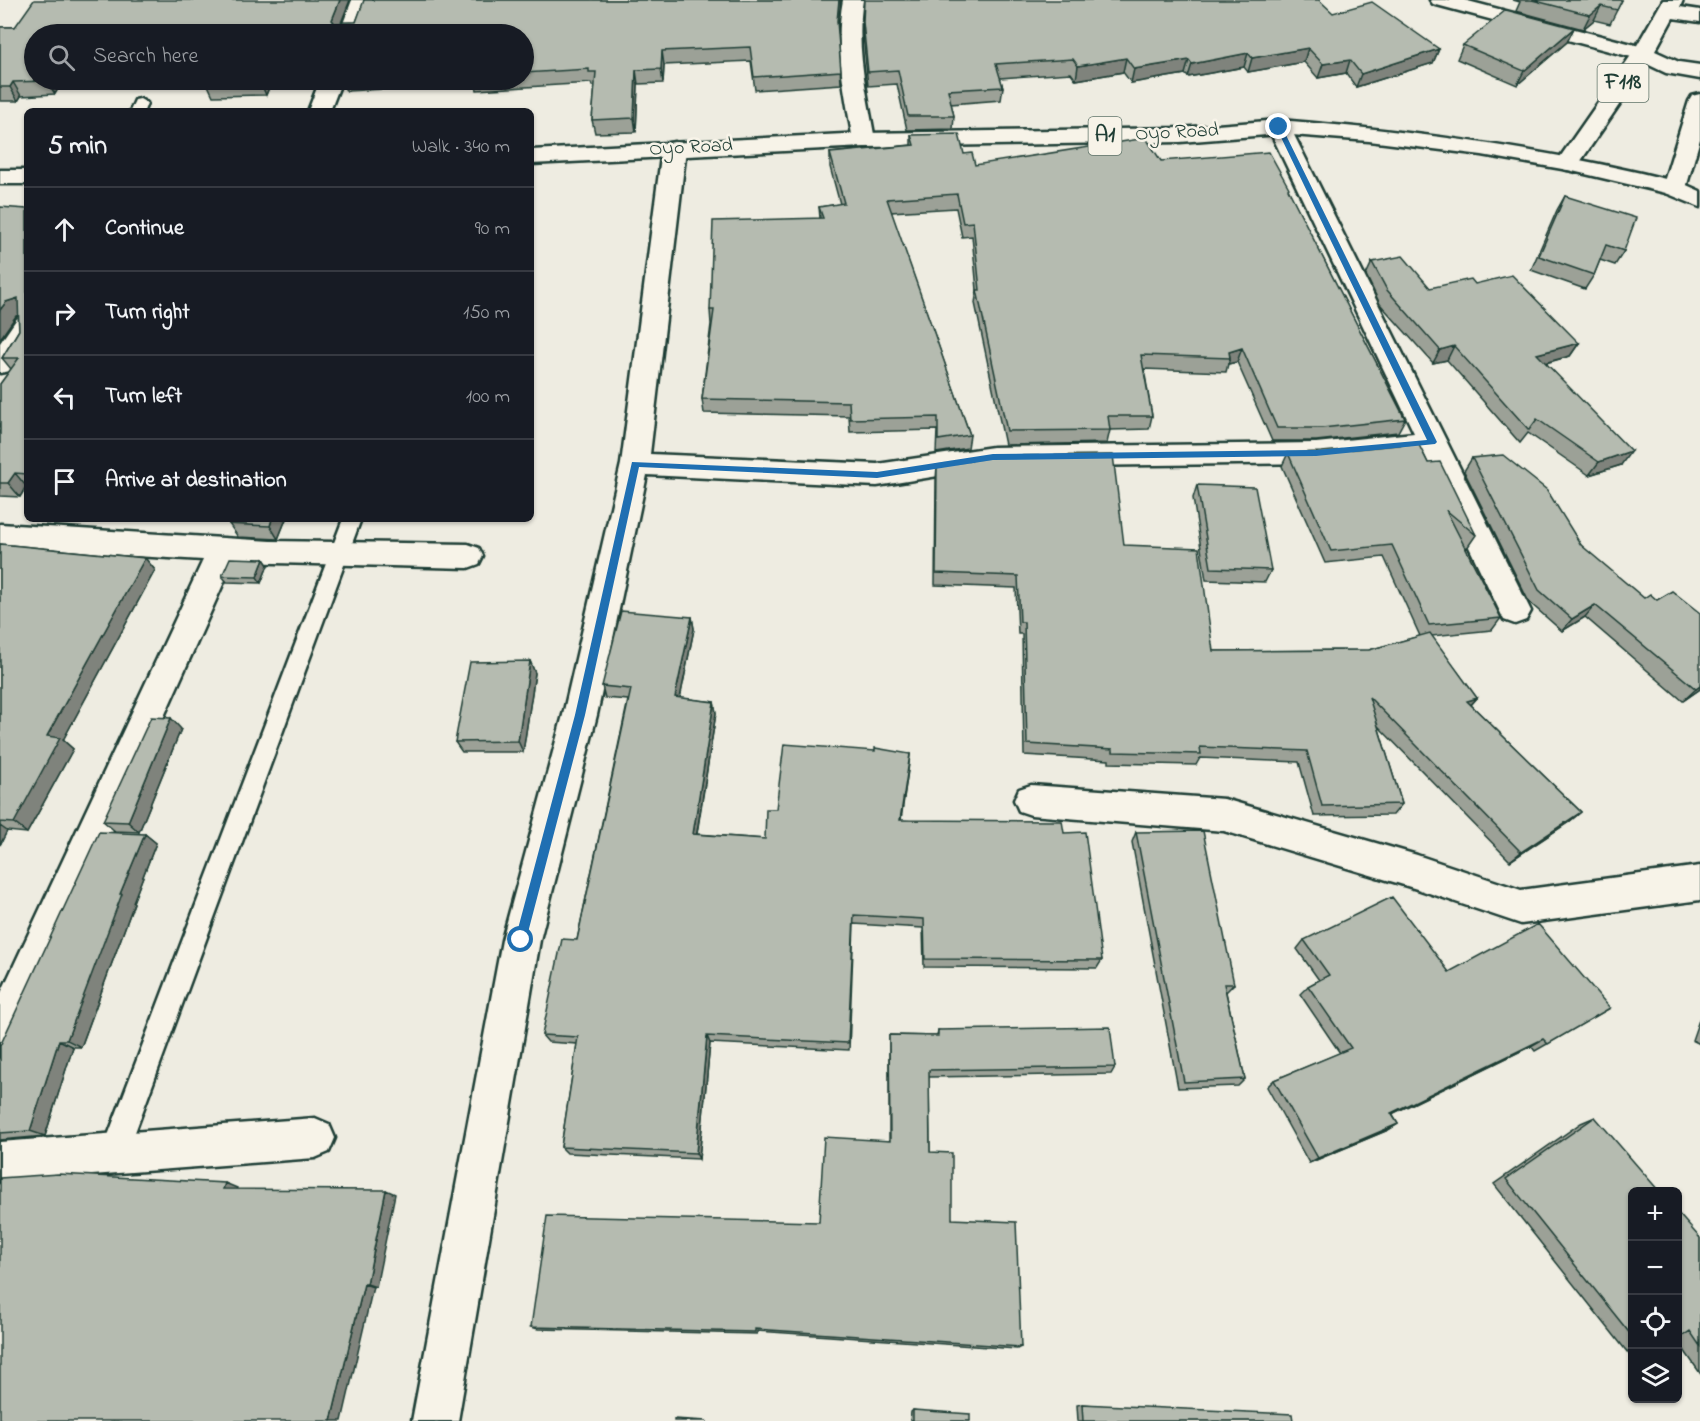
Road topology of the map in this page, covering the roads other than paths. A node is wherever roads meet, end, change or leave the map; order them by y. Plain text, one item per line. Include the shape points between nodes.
1 (362, 0) edge
2 (853, 0) edge
3 (1440, 0) edge
4 (1669, 6) edge
5 (1700, 16) edge
6 (353, 24) edge
7 (1643, 54) junction
8 (1700, 72) edge
9 (327, 90) edge
10 (1700, 101) edge
11 (320, 108) edge
12 (1279, 127) junction
13 (864, 140) junction
14 (674, 149) junction
15 (534, 157) edge
16 (1568, 163) junction
17 (0, 177) edge
18 (24, 177) edge
19 (1674, 188) junction
20 (1700, 200) edge
21 (24, 328) edge
22 (0, 364) edge
23 (1432, 442) junction
24 (635, 464) junction
25 (351, 522) edge
26 (0, 536) edge
27 (223, 550) junction
28 (339, 554) junction
29 (468, 556) dead end
30 (1515, 611) dead end
31 (1031, 800) dead end
32 (1700, 883) edge
33 (8, 1002) edge
34 (0, 1038) edge
35 (315, 1138) dead end
36 (114, 1154) junction
37 (0, 1162) edge
38 (435, 1421) edge

1 - 6 main road
2 - 13 main road via 849,45
3 - 7 main road
4 - 5 main road
4 - 7 main road, F118
7 - 8 main road via 1674,68
7 - 16 main road, F118
9 - 11 main road
10 - 19 main road
12 - 13 main road, Oyo Road / A1 via 1180,135
12 - 16 main road, Oyo Road / A1 via 1482,148
12 - 23 main road
13 - 14 main road, Oyo Road / A1
14 - 15 main road, Oyo Road / A1
14 - 24 main road
16 - 19 main road, Oyo Road / A1
17 - 18 main road
19 - 20 main road, A1
21 - 22 main road
23 - 24 main road via 1316,453 993,457 877,475
23 - 30 main road
24 - 38 main road via 580,715 521,940
25 - 28 lane
26 - 27 main road
27 - 28 main road
27 - 33 main road
28 - 29 main road
28 - 36 lane
31 - 32 main road via 1224,815 1521,907
33 - 34 main road
35 - 36 main road
36 - 37 main road

